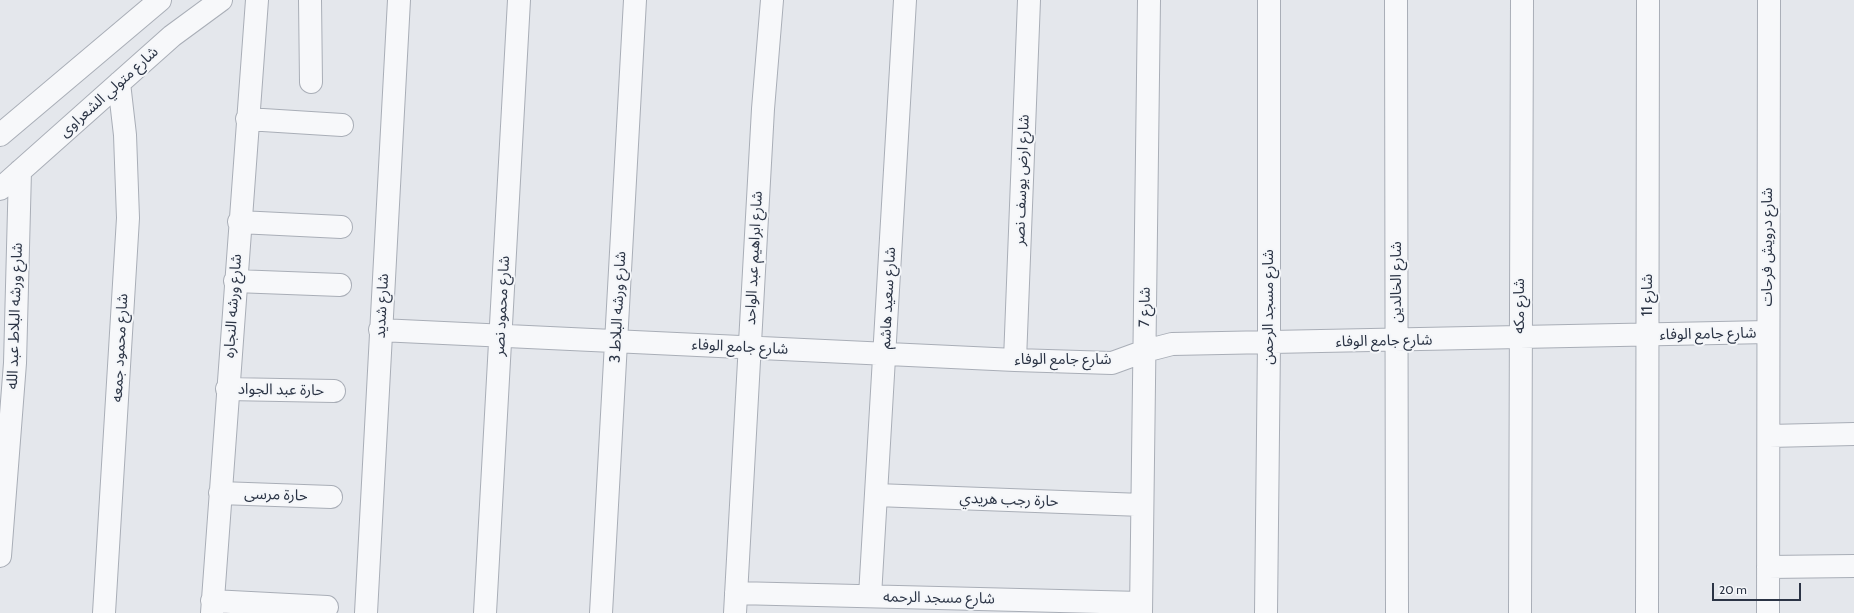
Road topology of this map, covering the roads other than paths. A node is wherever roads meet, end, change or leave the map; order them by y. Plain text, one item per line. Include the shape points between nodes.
1 (160, 0) edge
2 (221, 0) edge
3 (257, 0) edge
4 (310, 0) edge
5 (399, 0) edge
6 (519, 0) edge
7 (635, 0) edge
8 (772, 0) edge
9 (905, 0) edge
10 (1029, 0) edge
11 (1149, 0) edge
12 (1270, 0) edge
13 (1396, 0) edge
14 (1522, 0) edge
15 (1648, 0) edge
16 (1769, 0) edge
17 (311, 82) dead end
18 (119, 83) junction
19 (247, 119) junction
20 (342, 125) dead end
21 (0, 135) edge
22 (20, 171) junction
23 (0, 189) edge
24 (239, 222) junction
25 (341, 227) dead end
26 (235, 281) junction
27 (340, 285) dead end
28 (380, 330) junction
29 (1768, 332) junction
30 (1648, 335) junction
31 (500, 336) junction
32 (1520, 338) junction
33 (1398, 340) junction
34 (616, 342) junction
35 (1269, 343) junction
36 (750, 348) junction
37 (1144, 351) junction
38 (884, 354) junction
39 (1015, 360) junction
40 (228, 389) junction
41 (334, 391) dead end
42 (1854, 434) edge
43 (1769, 436) junction
44 (220, 493) junction
45 (876, 495) junction
46 (331, 497) dead end
47 (1142, 505) junction
48 (0, 551) edge
49 (0, 556) edge
50 (1854, 566) edge
51 (1768, 567) junction
52 (870, 596) junction
53 (736, 603) edge
54 (212, 607) edge
55 (327, 608) dead end
56 (1141, 608) edge
57 (104, 613) edge
58 (366, 613) edge
59 (485, 613) edge
60 (600, 613) edge
61 (1266, 613) edge
62 (1397, 613) edge
63 (1520, 613) edge
64 (1647, 613) edge
65 (1768, 613) edge

1 - 21 street
2 - 18 street, شارع متولي الشعراوى via 172,36
3 - 19 street, شارع ورشه النجاره
4 - 17 street
5 - 28 street, شارع شديد
6 - 31 street, شارع محمود نصر
7 - 34 street, شارع ورشه البلاط 3
8 - 36 street, شارع ابراهيم عبد الواحد via 762,117
9 - 38 street, شارع سعيد هاشم
10 - 39 street, شارع ارض يوسف نصر
11 - 37 street, شارع 7
12 - 35 street, شارع مسجد الرحمن
13 - 33 street, شارع الخالدين
14 - 32 street, شارع مكه
15 - 30 street, شارع 11
16 - 29 street, شارع درويش فرحات
18 - 22 street, شارع متولي الشعراوى
18 - 57 street, شارع محمود جمعه via 125,135 128,218
19 - 20 street
19 - 24 street, شارع ورشه النجاره
22 - 23 street, شارع متولي الشعراوى
22 - 48 street, شارع ورشه البلاط عبد الله via 15,363
24 - 25 street
24 - 26 street, شارع ورشه النجاره
26 - 27 street
26 - 40 street, شارع ورشه النجاره
28 - 31 street, شارع جامع الوفاء
28 - 58 street, شارع شديد
29 - 30 street, شارع جامع الوفاء
29 - 43 street, شارع درويش فرحات
30 - 32 street, شارع جامع الوفاء
30 - 64 street, شارع 11
31 - 34 street, شارع جامع الوفاء
31 - 59 street, شارع محمود نصر
32 - 33 street, شارع جامع الوفاء
32 - 63 street, شارع مكه
33 - 35 street, شارع جامع الوفاء
33 - 62 street, شارع الخالدين
34 - 36 street, شارع جامع الوفاء
34 - 60 street, شارع ورشه البلاط 3
35 - 37 street, شارع جامع الوفاء via 1172,344
35 - 61 street, شارع مسجد الرحمن
36 - 38 street, شارع جامع الوفاء
36 - 53 street, شارع ابراهيم عبد الواحد
37 - 39 street, شارع جامع الوفاء via 1112,363
37 - 47 street, شارع 7
38 - 39 street, شارع جامع الوفاء
38 - 45 street, شارع سعيد هاشم
40 - 41 street, حارة عبد الجواد
40 - 44 street, شارع ورشه النجاره
42 - 43 street
43 - 51 street, شارع درويش فرحات
44 - 46 street, حارة مرسى
44 - 54 street, شارع ورشه النجاره
45 - 47 street, حارة رجب هريدي
45 - 52 street, شارع سعيد هاشم
47 - 56 street, شارع 7
48 - 49 street, شارع ورشه البلاط عبد الله
50 - 51 street
51 - 65 street, شارع درويش فرحات
52 - 53 street, شارع مسجد الرحمه
52 - 56 street, شارع مسجد الرحمه
54 - 55 street

